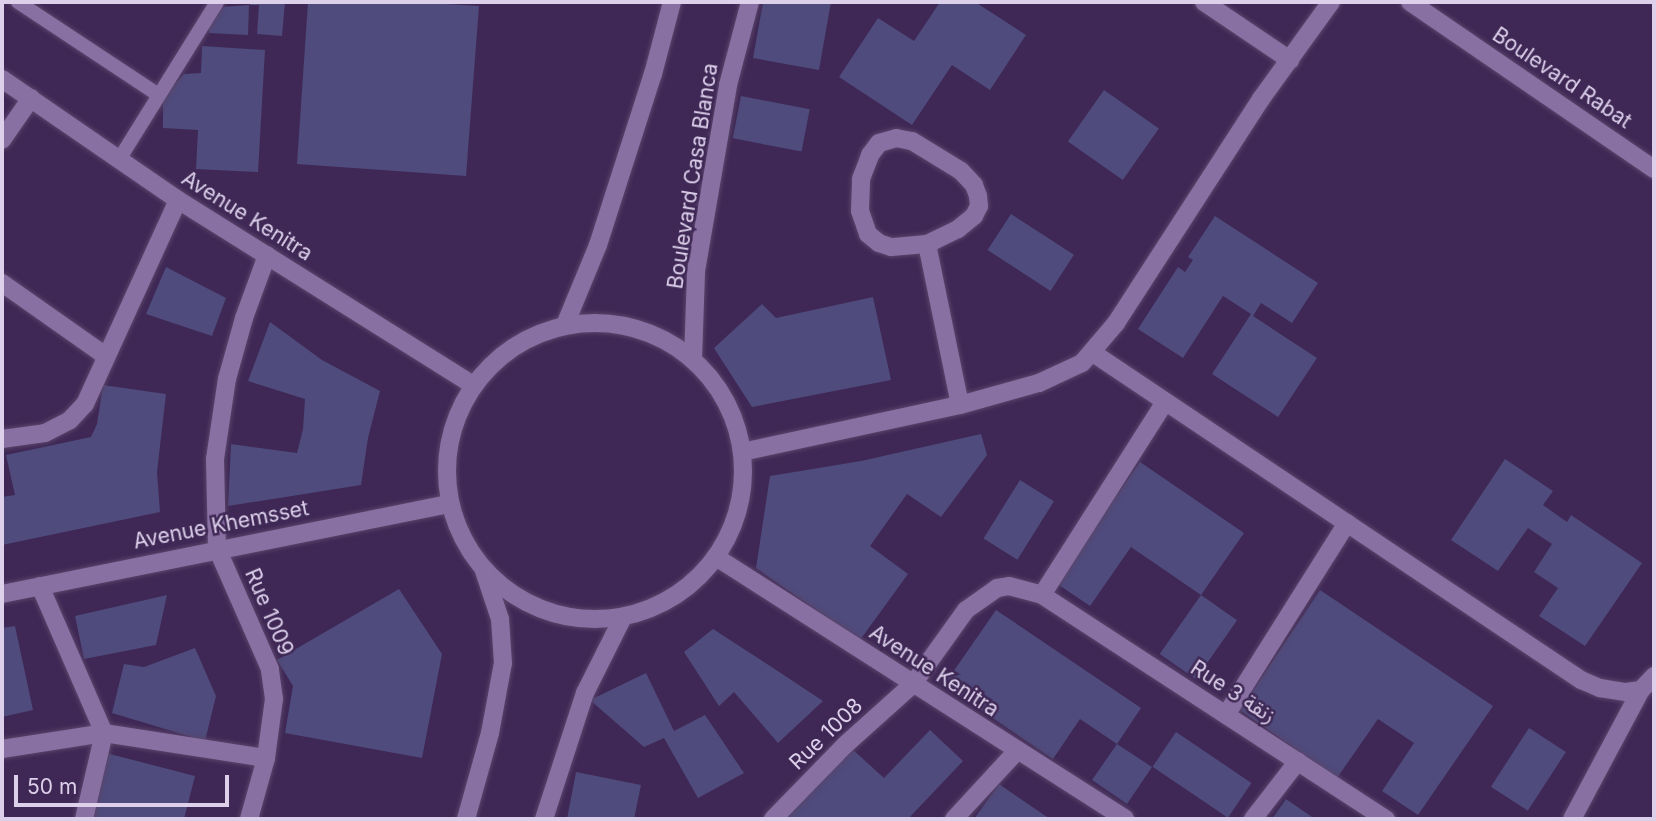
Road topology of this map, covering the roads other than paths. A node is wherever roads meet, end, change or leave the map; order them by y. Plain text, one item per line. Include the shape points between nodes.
1 (18, 2) edge
2 (217, 2) edge
3 (672, 2) edge
4 (750, 2) edge
5 (1204, 2) edge
6 (1331, 2) edge
7 (1410, 2) edge
8 (1290, 60) junction
9 (2, 79) edge
10 (158, 94) junction
11 (31, 98) junction
12 (2, 140) edge
13 (120, 158) junction
14 (1654, 169) edge
15 (178, 200) junction
16 (927, 244) junction
17 (267, 255) junction
18 (2, 282) edge
19 (565, 325) junction
20 (1093, 353) junction
21 (106, 356) junction
22 (693, 359) junction
23 (473, 385) junction
24 (1165, 402) junction
25 (960, 405) junction
26 (4, 437) edge
27 (742, 452) junction
28 (449, 504) junction
29 (1347, 523) junction
30 (217, 548) junction
31 (719, 559) junction
32 (484, 571) junction
33 (40, 586) junction
34 (2, 594) edge
35 (1048, 599) junction
36 (623, 617) junction
37 (1654, 676) edge
38 (913, 684) junction
39 (1641, 690) junction
40 (1226, 715) junction
41 (104, 733) junction
42 (2, 749) edge
43 (1016, 752) junction
44 (266, 758) junction
45 (1298, 761) junction
46 (84, 819) edge
47 (249, 819) edge
48 (466, 819) edge
49 (544, 819) edge
50 (773, 819) edge
51 (954, 819) edge
52 (1125, 819) edge
53 (1254, 819) edge
54 (1386, 819) edge
55 (1572, 819) edge

1 - 10 lane
2 - 10 lane
3 - 19 street via 598,245
4 - 22 street, Boulevard Casa Blanca via 728,85 696,271
5 - 8 street
6 - 8 street
7 - 14 street, Boulevard Rabat
8 - 20 street
9 - 11 street, Avenue Kenitra
10 - 13 lane
11 - 12 street
11 - 13 street, Avenue Kenitra
13 - 15 street, Avenue Kenitra
15 - 17 street, Avenue Kenitra
15 - 21 street
16 - 16 street via 974,216 979,206 974,185 961,171 912,141 896,138 879,143 861,180 860,211 868,234 891,247
16 - 25 street
17 - 23 street, Avenue Kenitra
17 - 30 street via 227,379 215,459
18 - 21 street
19 - 22 street via 611,323 655,335
19 - 23 street via 513,346
20 - 24 street
20 - 25 street via 1065,373
21 - 26 street via 85,404 70,420 45,433
22 - 27 street via 716,384 733,415
23 - 28 street via 453,422 445,463
24 - 29 street
24 - 35 street
25 - 27 street
27 - 31 street via 739,511
28 - 30 street, Avenue Khemsset
28 - 32 street via 462,540
29 - 39 street via 1581,680 1607,689
29 - 40 street
30 - 33 street, Avenue Khemsset
30 - 44 street, Rue 1009 via 270,669 274,699
31 - 36 street via 684,590 655,607
31 - 38 street, Avenue Kenitra
32 - 36 street via 524,602 572,618
32 - 48 street via 500,619 503,663 490,733
33 - 34 street, Avenue Khemsset
33 - 41 street
35 - 38 street, Rue 3 زنقة via 1009,586 981,598 967,610
35 - 40 street, Rue 3 زنقة
36 - 49 street via 585,693
37 - 39 street
38 - 43 street, Avenue Kenitra
38 - 50 street, Rue 1008
39 - 55 street
40 - 45 street, Rue 3 زنقة
41 - 42 street
41 - 44 street
41 - 46 street
43 - 51 street
43 - 52 street, Avenue Kenitra
44 - 47 street, Rue 1009
45 - 53 street
45 - 54 street, Rue 3 زنقة

